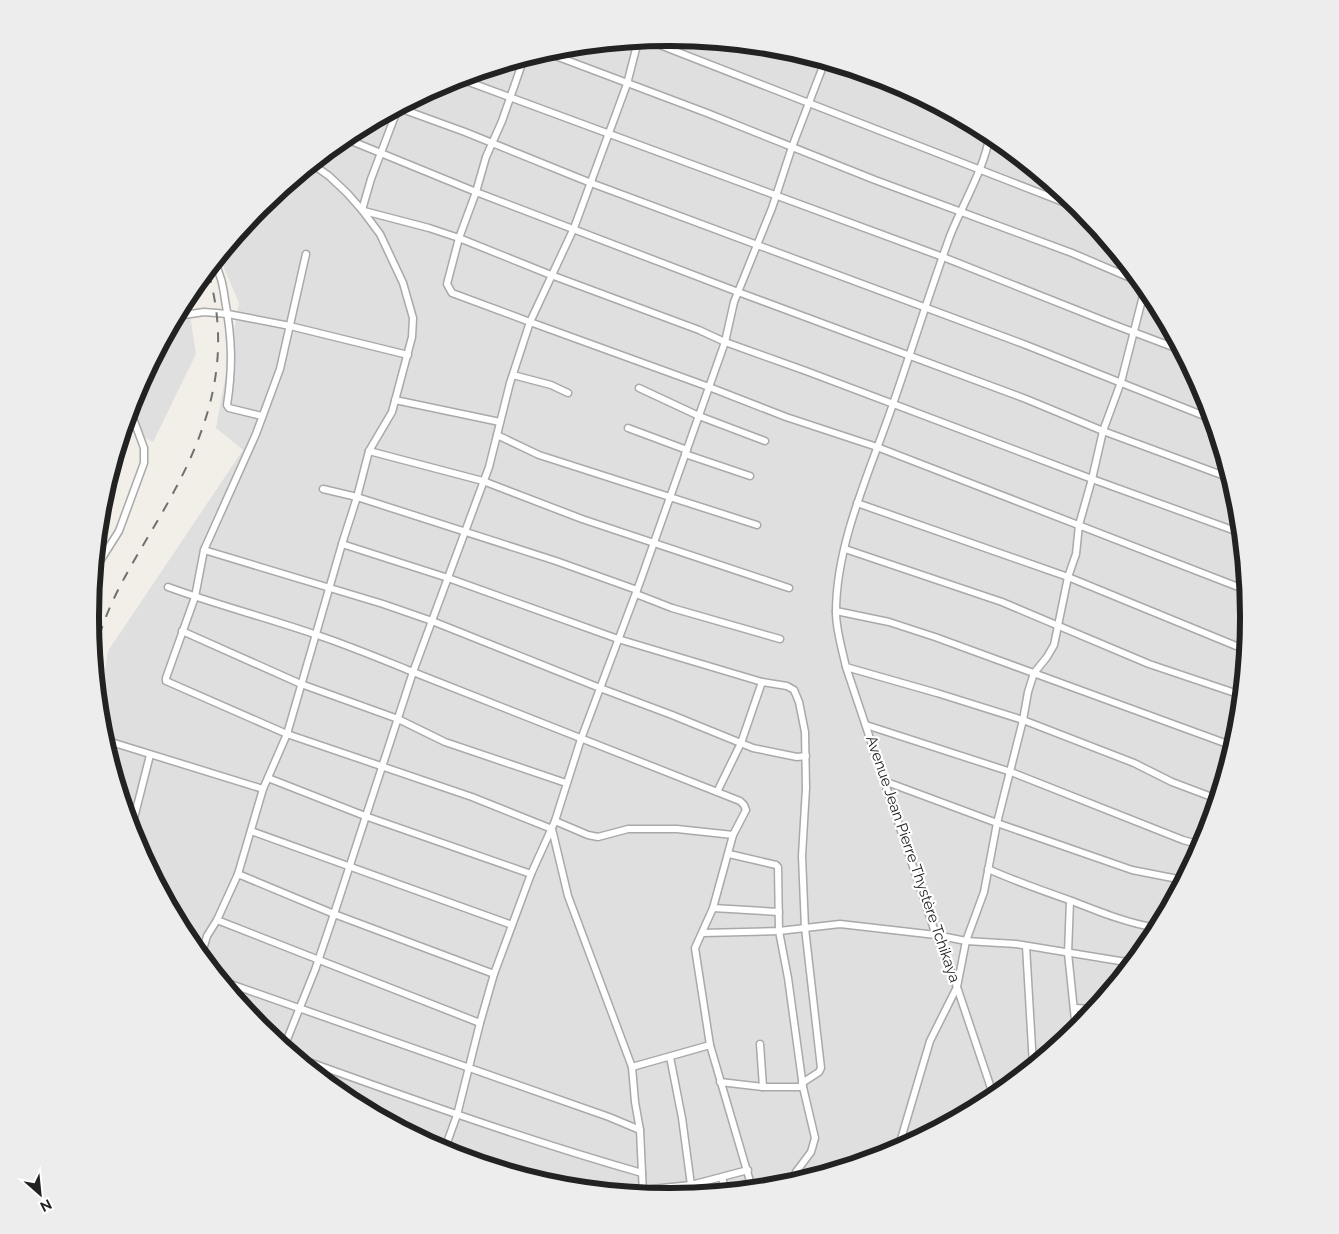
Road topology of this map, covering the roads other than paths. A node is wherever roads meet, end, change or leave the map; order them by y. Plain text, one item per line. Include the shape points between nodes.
1 (663, 46) edge
2 (636, 47) edge
3 (558, 57) edge
4 (521, 66) edge
5 (822, 68) edge
6 (471, 83) edge
7 (627, 84) junction
8 (510, 96) junction
9 (809, 103) junction
10 (406, 111) edge
11 (395, 117) edge
12 (609, 134) junction
13 (353, 142) edge
14 (987, 142) edge
15 (493, 143) junction
16 (792, 147) junction
17 (380, 153) junction
18 (317, 168) edge
19 (979, 170) junction
20 (591, 183) junction
21 (476, 192) junction
22 (776, 196) junction
23 (1060, 201) edge
24 (363, 211) junction
25 (960, 212) junction
26 (574, 228) junction
27 (459, 238) junction
28 (758, 245) junction
29 (306, 254) dead end
30 (944, 256) junction
31 (218, 269) edge
32 (551, 275) junction
33 (1126, 276) edge
34 (738, 292) junction
35 (1142, 298) edge
36 (926, 307) junction
37 (228, 314) junction
38 (186, 315) edge
39 (530, 322) junction
40 (290, 326) junction
41 (1133, 332) junction
42 (725, 342) junction
43 (1171, 346) edge
44 (408, 355) junction
45 (909, 356) junction
46 (513, 375) junction
47 (1121, 382) junction
48 (709, 386) junction
49 (639, 388) dead end
50 (568, 394) dead end
51 (395, 400) junction
52 (893, 403) junction
53 (262, 416) junction
54 (699, 416) junction
55 (1203, 416) edge
56 (134, 421) edge
57 (500, 422) junction
58 (628, 428) dead end
59 (1103, 432) junction
60 (497, 435) junction
61 (765, 441) dead end
62 (877, 447) junction
63 (369, 451) junction
64 (686, 452) junction
65 (1222, 475) edge
66 (750, 476) dead end
67 (1092, 479) junction
68 (484, 481) junction
69 (323, 489) dead end
70 (358, 497) junction
71 (670, 498) junction
72 (857, 503) junction
73 (757, 525) dead end
74 (1079, 525) junction
75 (1233, 530) edge
76 (464, 532) junction
77 (654, 543) junction
78 (342, 544) junction
79 (845, 549) junction
80 (204, 550) junction
81 (102, 557) edge
82 (1068, 577) junction
83 (448, 578) junction
84 (168, 587) dead end
85 (1239, 587) edge
86 (329, 588) junction
87 (790, 588) dead end
88 (636, 592) junction
89 (195, 597) junction
90 (836, 611) junction
91 (432, 621) junction
92 (1059, 626) junction
93 (182, 631) junction
94 (316, 634) junction
95 (618, 639) junction
96 (780, 639) dead end
97 (1239, 647) edge
98 (846, 667) junction
99 (413, 672) junction
100 (1034, 674) junction
101 (762, 682) junction
102 (301, 684) junction
103 (600, 688) junction
104 (1235, 693) edge
105 (398, 719) junction
106 (1023, 720) junction
107 (866, 725) junction
108 (287, 734) junction
109 (581, 739) junction
110 (113, 743) edge
111 (741, 743) junction
112 (1226, 743) edge
113 (150, 755) junction
114 (806, 756) junction
115 (382, 767) junction
116 (1010, 772) junction
117 (268, 778) junction
118 (884, 781) junction
119 (566, 783) junction
120 (263, 789) junction
121 (717, 792) junction
122 (1211, 796) edge
123 (365, 816) junction
124 (135, 817) edge
125 (555, 821) junction
126 (997, 823) junction
127 (552, 829) junction
128 (251, 831) junction
129 (733, 836) junction
130 (1193, 843) edge
131 (728, 854) junction
132 (348, 867) junction
133 (988, 868) junction
134 (238, 874) junction
135 (530, 874) junction
136 (1176, 879) edge
137 (1070, 900) junction
138 (713, 908) junction
139 (778, 912) junction
140 (334, 914) junction
141 (217, 920) junction
142 (512, 925) junction
143 (1149, 926) edge
144 (805, 928) junction
145 (779, 930) junction
146 (703, 933) junction
147 (936, 934) junction
148 (966, 941) junction
149 (204, 946) edge
150 (1026, 946) junction
151 (1068, 953) junction
152 (318, 960) junction
153 (1124, 961) edge
154 (494, 974) junction
155 (234, 985) edge
156 (957, 987) junction
157 (300, 1007) junction
158 (1074, 1008) junction
159 (1085, 1009) edge
160 (1075, 1019) edge
161 (480, 1023) junction
162 (286, 1040) edge
163 (760, 1044) dead end
164 (710, 1045) junction
165 (670, 1056) junction
166 (1033, 1057) edge
167 (315, 1064) edge
168 (632, 1066) junction
169 (468, 1068) junction
170 (720, 1082) junction
171 (803, 1085) junction
172 (763, 1087) junction
173 (991, 1089) edge
174 (457, 1115) junction
175 (640, 1130) junction
176 (901, 1138) edge
177 (447, 1142) edge
178 (748, 1170) junction
179 (795, 1173) edge
180 (642, 1174) junction
181 (722, 1178) junction
182 (751, 1182) edge
183 (724, 1185) edge
184 (691, 1186) junction
185 (643, 1187) edge
186 (676, 1188) edge

1 - 9 street
2 - 7 street
3 - 7 street
4 - 8 street
5 - 9 street
6 - 8 street
7 - 12 street
7 - 16 street
8 - 12 street
8 - 15 street
9 - 16 street
9 - 19 street
10 - 15 street
11 - 17 street
12 - 20 street
12 - 22 street
13 - 17 street
14 - 19 street, Avenue Jean Pierre Thystère Tchikaya
15 - 20 street
15 - 21 street
16 - 22 street
16 - 25 street
17 - 21 street
17 - 24 street
18 - 24 street
19 - 23 street
19 - 25 street, Avenue Jean Pierre Thystère Tchikaya
20 - 26 street
20 - 28 street
21 - 26 street
21 - 27 street
22 - 28 street
22 - 30 street
24 - 27 street
24 - 44 street via 380,234 403,283 413,318
25 - 30 street, Avenue Jean Pierre Thystère Tchikaya
25 - 33 street via 1072,252
26 - 32 street
26 - 34 street
27 - 32 street
27 - 39 street via 448,278 448,288 452,293
28 - 34 street
28 - 36 street
29 - 40 street
30 - 36 street, Avenue Jean Pierre Thystère Tchikaya
30 - 41 street
31 - 37 street
32 - 39 street
32 - 42 street
34 - 42 street
34 - 45 street
35 - 41 street
36 - 45 street, Avenue Jean Pierre Thystère Tchikaya
36 - 47 street
37 - 38 street
37 - 40 street
37 - 53 street via 232,373 227,406
39 - 46 street
39 - 48 street
40 - 44 street
40 - 53 street via 280,369
41 - 43 street
41 - 47 street
42 - 48 street
42 - 52 street
44 - 51 street
45 - 52 street, Avenue Jean Pierre Thystère Tchikaya
45 - 59 street via 1026,399
46 - 50 street via 551,384
46 - 57 street
47 - 55 street
47 - 59 street
48 - 54 street
48 - 62 street via 786,417
49 - 54 street
51 - 57 street
51 - 63 street via 388,421
52 - 62 street, Avenue Jean Pierre Thystère Tchikaya
52 - 67 street
53 - 80 street
54 - 61 street
54 - 64 street
56 - 81 street via 144,448 144,463 119,531
57 - 60 street
58 - 64 street
59 - 65 street
59 - 67 street
60 - 68 street
60 - 71 street via 539,455
62 - 72 street, Avenue Jean Pierre Thystère Tchikaya
62 - 74 street
63 - 68 street
63 - 70 street
64 - 66 street
64 - 71 street
67 - 74 street
67 - 75 street
68 - 76 street
68 - 77 street
69 - 70 street
70 - 76 street
70 - 78 street
71 - 73 street
71 - 77 street
72 - 79 street, Avenue Jean Pierre Thystère Tchikaya
72 - 82 street
74 - 82 street via 1076,554
74 - 85 street
76 - 83 street
76 - 88 street via 556,561
77 - 87 street
77 - 88 street
78 - 83 street
78 - 86 street
79 - 90 street, Avenue Jean Pierre Thystère Tchikaya via 837,586
79 - 92 street via 1002,602
80 - 86 street
80 - 89 street
82 - 92 street
82 - 97 street
83 - 91 street
83 - 95 street
84 - 89 street
86 - 91 street
86 - 94 street
88 - 95 street
88 - 96 street via 672,608
89 - 93 street
89 - 94 street
90 - 98 street, Avenue Jean Pierre Thystère Tchikaya
90 - 100 street via 889,622
91 - 99 street
91 - 103 street
92 - 100 street via 1048,657
92 - 104 street via 1149,664
93 - 102 street
93 - 108 street via 166,681
94 - 99 street
94 - 102 street
95 - 101 street
95 - 103 street
98 - 106 street
98 - 107 street, Avenue Jean Pierre Thystère Tchikaya
99 - 105 street
99 - 109 street
100 - 106 street
100 - 112 street
101 - 111 street
101 - 114 street via 794,690 805,732
102 - 105 street
102 - 108 street
103 - 109 street
103 - 111 street
105 - 115 street
105 - 119 street via 445,742
106 - 116 street
106 - 122 street
107 - 116 street
107 - 118 street, Avenue Jean Pierre Thystère Tchikaya
108 - 115 street
108 - 117 street
109 - 119 street
109 - 121 street
110 - 113 street
111 - 114 street via 777,754
111 - 121 street
113 - 120 street
113 - 124 street
114 - 144 street via 802,856
115 - 123 street
115 - 127 street via 472,797
116 - 126 street
116 - 130 street
117 - 120 street
117 - 123 street
118 - 126 street
118 - 147 street, Avenue Jean Pierre Thystère Tchikaya
119 - 125 street
120 - 128 street
121 - 129 street via 740,801 746,810
123 - 132 street
123 - 135 street
125 - 127 street
125 - 129 street via 598,838 628,829 677,829
126 - 133 street
126 - 136 street via 1132,870
127 - 135 street
127 - 168 street via 568,896
128 - 132 street
128 - 134 street
129 - 131 street
131 - 138 street
131 - 139 street via 776,865 779,870
132 - 140 street
132 - 142 street
133 - 137 street
133 - 148 street via 984,892
134 - 140 street
134 - 141 street
135 - 142 street
137 - 143 street
137 - 151 street
138 - 139 street
138 - 146 street
139 - 145 street
140 - 152 street
140 - 154 street
141 - 149 street
141 - 152 street
142 - 154 street
144 - 145 street
144 - 147 street via 840,924
144 - 171 street via 821,1068
145 - 146 street
145 - 171 street
146 - 164 street via 695,948
147 - 148 street
147 - 156 street, Avenue Jean Pierre Thystère Tchikaya
148 - 150 street
148 - 156 street
150 - 151 street
150 - 166 street
151 - 153 street
151 - 158 street
152 - 157 street
152 - 161 street
154 - 161 street
155 - 157 street
156 - 173 street, Avenue Jean Pierre Thystère Tchikaya
156 - 176 street via 930,1041
157 - 162 street
157 - 169 street
158 - 159 street
158 - 160 street
161 - 169 street
163 - 172 street
164 - 165 street
164 - 170 street
165 - 168 street
165 - 184 street
167 - 174 street
168 - 175 street
169 - 174 street
169 - 175 street
170 - 172 street
170 - 178 street
171 - 172 street
171 - 179 street via 815,1138 811,1152
174 - 177 street
174 - 180 street
175 - 180 street
178 - 181 street
178 - 182 street
180 - 185 street
181 - 183 street
181 - 184 street
184 - 186 street

